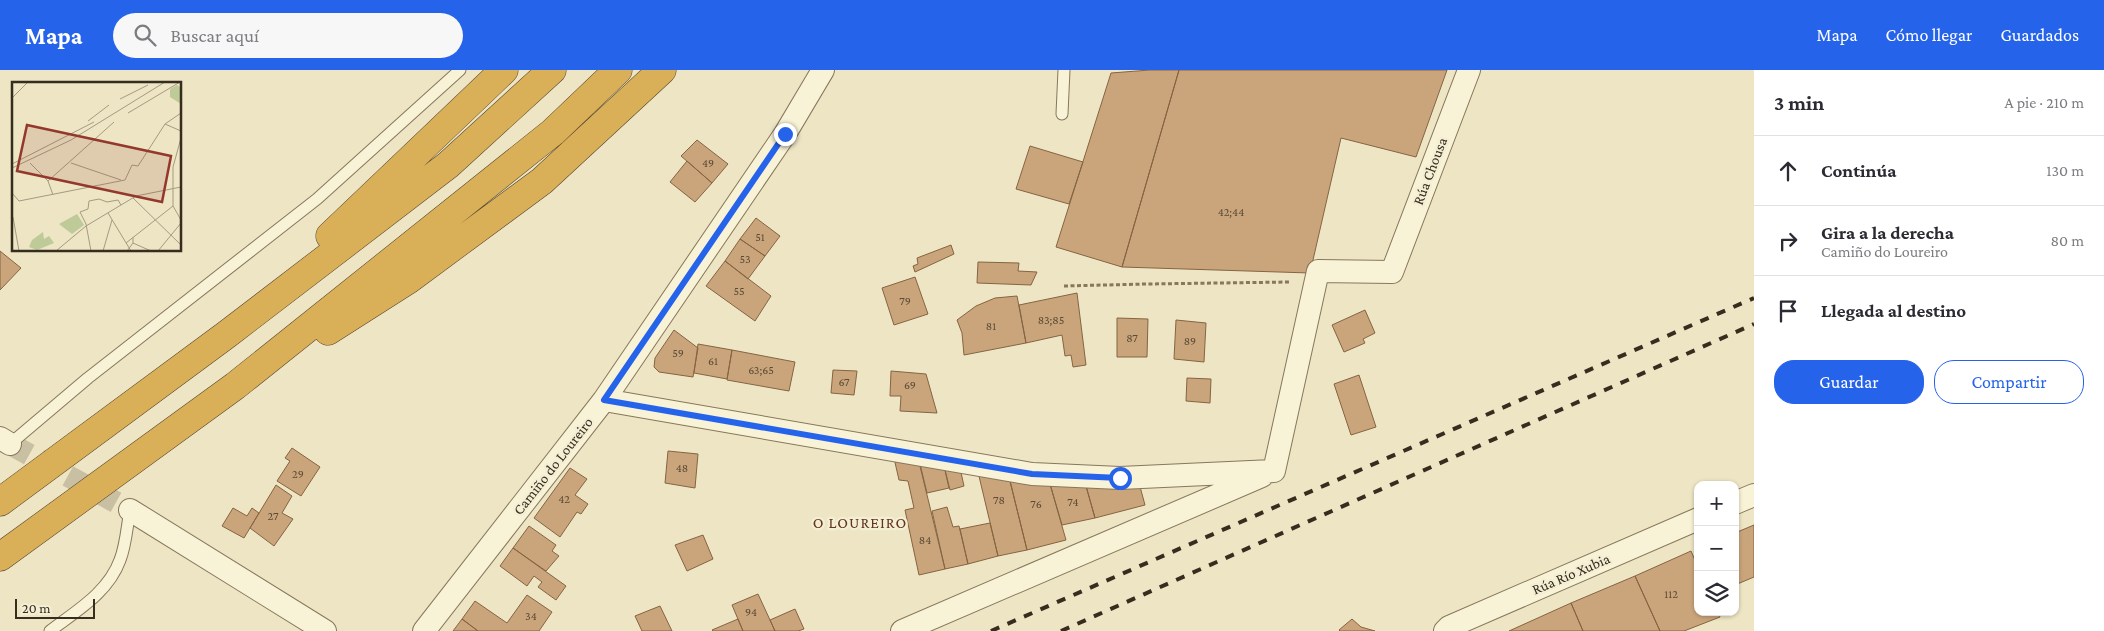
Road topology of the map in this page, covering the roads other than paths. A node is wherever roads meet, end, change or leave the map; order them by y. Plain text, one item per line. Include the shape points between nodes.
1 (460, 70) edge
2 (504, 70) edge
3 (552, 70) edge
4 (618, 70) edge
5 (662, 70) edge
6 (823, 70) edge
7 (1064, 70) edge
8 (1469, 70) edge
9 (1062, 114) dead end
10 (226, 335) junction
11 (604, 400) junction
12 (5, 441) edge
13 (153, 445) junction
14 (1274, 471) junction
15 (1754, 495) edge
16 (1739, 501) edge
17 (0, 502) edge
18 (130, 510) joint
19 (1694, 521) edge
20 (0, 557) edge
21 (50, 631) edge
22 (325, 631) edge
23 (424, 631) edge
24 (902, 631) edge
25 (1445, 631) edge

1 - 12 lane via 317,199
2 - 10 highway
3 - 10 highway via 448,165
4 - 13 highway via 545,138 235,386
5 - 13 highway via 542,180 408,280
6 - 11 street, Camiño do Loureiro via 785,134
7 - 9 lane
8 - 14 street, Rúa Chousa via 1392,272 1318,271
10 - 17 highway
11 - 14 street via 1032,474 1120,478
11 - 23 street, Camiño do Loureiro
13 - 20 highway
14 - 24 street
15 - 16 street
18 - 21 lane via 120,560 110,580 94,598
18 - 22 street
19 - 25 street, Rúa Río Xubia

